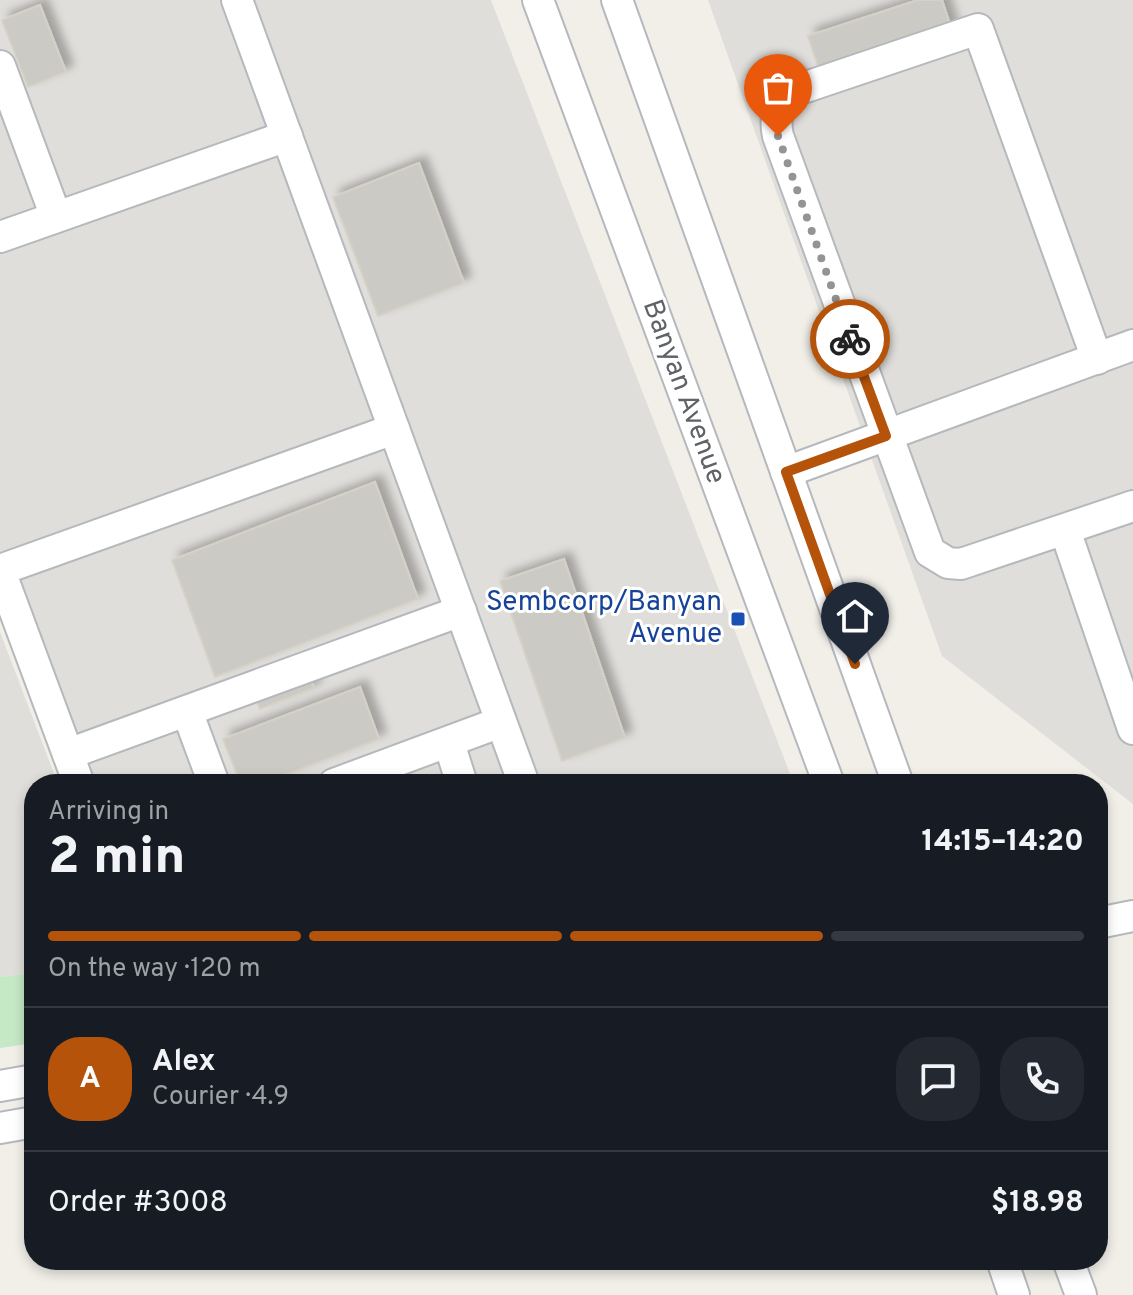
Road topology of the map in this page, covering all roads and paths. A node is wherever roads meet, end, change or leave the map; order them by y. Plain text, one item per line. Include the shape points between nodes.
1 (237, 0) edge
2 (538, 0) edge
3 (617, 0) edge
4 (0, 66) edge
5 (287, 136) junction
6 (56, 217) junction
7 (0, 237) edge
8 (1133, 345) edge
9 (1097, 359) junction
10 (394, 429) junction
11 (886, 436) junction
12 (786, 472) junction
13 (1133, 506) edge
14 (1065, 530) junction
15 (0, 570) edge
16 (461, 611) junction
17 (187, 711) junction
18 (501, 722) junction
19 (1133, 729) edge
20 (449, 743) junction
21 (68, 754) junction
22 (75, 774) edge
23 (210, 774) edge
24 (362, 774) edge
25 (459, 774) edge
26 (520, 774) edge
27 (825, 774) edge
28 (894, 774) edge
29 (1133, 916) edge
30 (1108, 921) edge
31 (24, 1082) edge
32 (0, 1086) edge
33 (24, 1124) edge
34 (0, 1128) edge
35 (1005, 1270) edge
36 (1072, 1270) edge
37 (1014, 1295) edge
38 (1081, 1295) edge

1 - 5 street
2 - 27 street, Banyan Avenue
3 - 12 street
4 - 6 street
5 - 6 street
5 - 10 street
6 - 7 street
8 - 9 street
9 - 11 street
9 - 11 street via 978,29 800,89 777,110 778,136
10 - 15 street
10 - 16 street
11 - 12 street
11 - 14 street via 930,552 938,559 961,564
12 - 28 street
13 - 14 street
14 - 19 street
15 - 21 street
16 - 17 street
16 - 18 street
17 - 21 street
17 - 23 street
18 - 20 street
18 - 26 street
20 - 24 street
20 - 25 street
21 - 22 street
29 - 30 street
31 - 32 street
33 - 34 street
35 - 37 street
36 - 38 street

